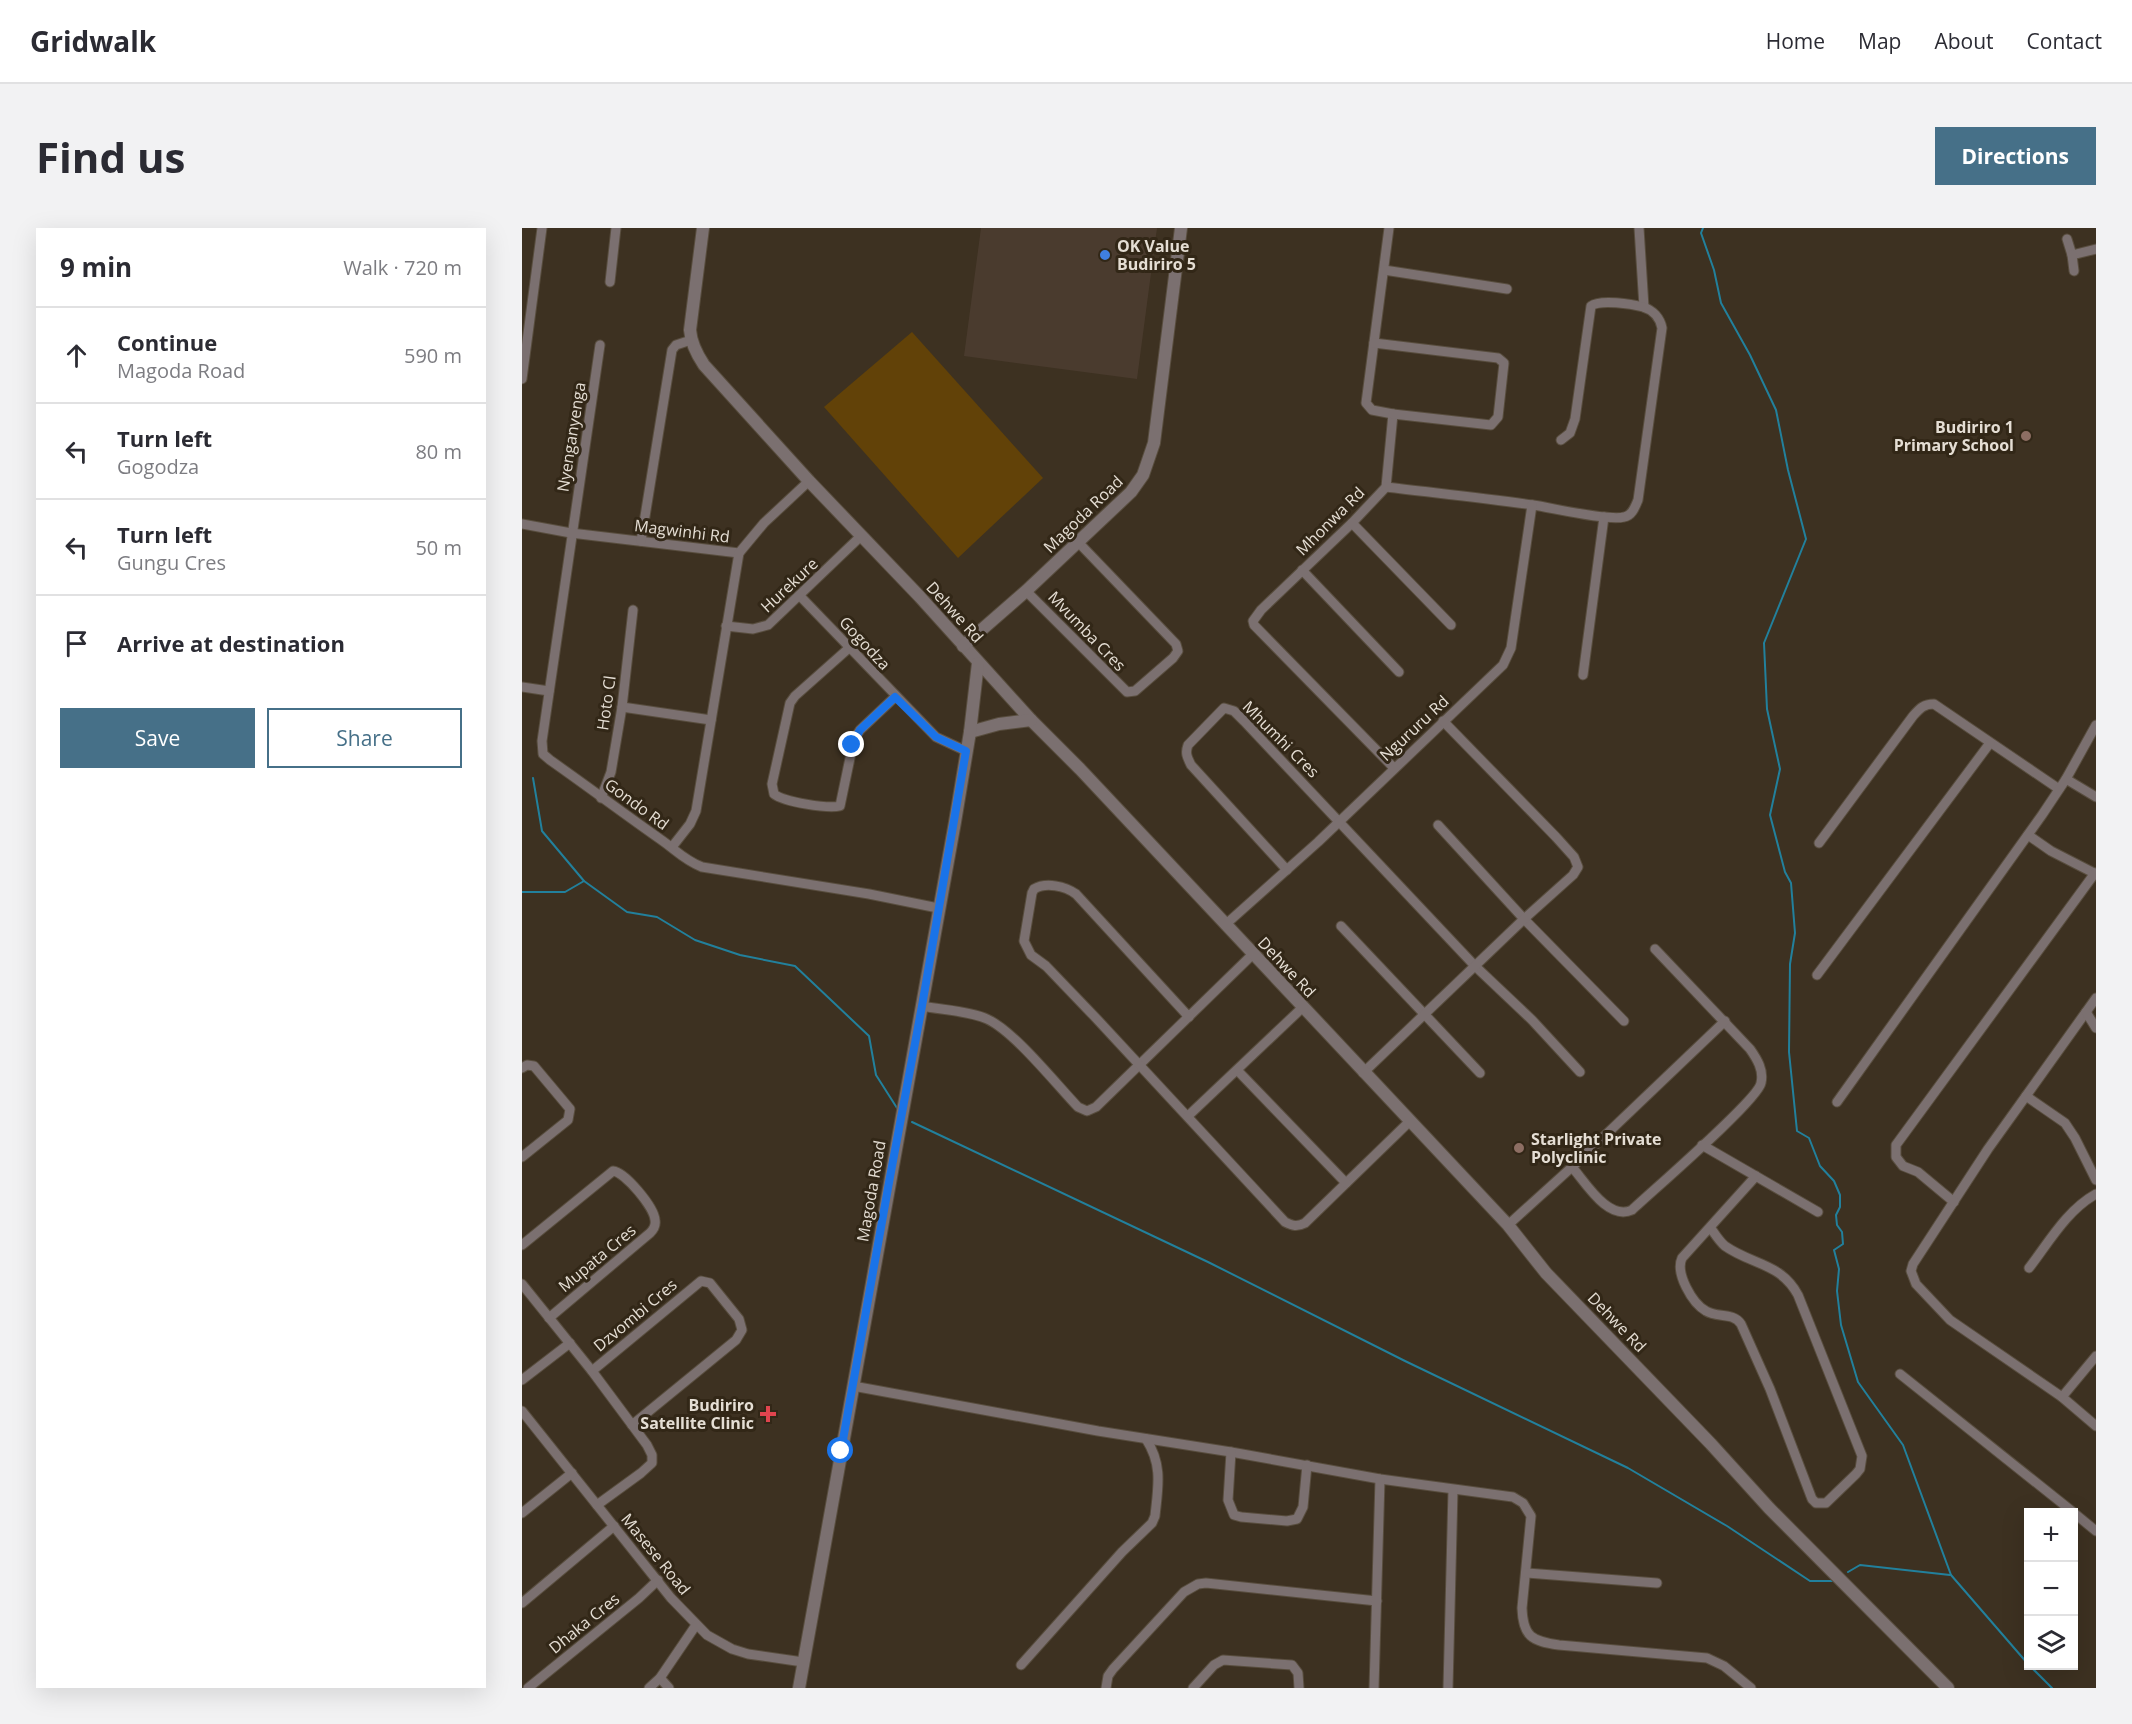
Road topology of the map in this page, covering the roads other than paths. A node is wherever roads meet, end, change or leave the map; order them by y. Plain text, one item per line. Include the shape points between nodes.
1 (542, 228) edge
2 (616, 228) edge
3 (703, 228) edge
4 (1181, 228) edge
5 (1389, 228) edge
6 (1639, 228) edge
7 (2067, 239) dead end
8 (2096, 249) edge
9 (2072, 255) junction
10 (1384, 270) junction
11 (2074, 271) dead end
12 (610, 282) dead end
13 (1507, 289) dead end
14 (1644, 307) junction
15 (691, 340) junction
16 (1374, 343) junction
17 (600, 345) dead end
18 (522, 379) edge
19 (1393, 414) junction
20 (1561, 441) dead end
21 (809, 481) junction
22 (1386, 487) junction
23 (1532, 505) junction
24 (1604, 517) junction
25 (1352, 523) junction
26 (522, 524) edge
27 (571, 533) junction
28 (861, 536) junction
29 (641, 541) junction
30 (1078, 542) junction
31 (739, 553) junction
32 (1302, 570) junction
33 (1026, 591) junction
34 (800, 596) junction
35 (633, 610) dead end
36 (1450, 625) dead end
37 (726, 626) junction
38 (963, 646) junction
39 (849, 648) junction
40 (978, 663) junction
41 (1399, 672) dead end
42 (1583, 675) dead end
43 (522, 687) edge
44 (549, 691) junction
45 (895, 697) junction
46 (622, 707) junction
47 (711, 720) junction
48 (1031, 720) junction
49 (1443, 721) junction
50 (2096, 725) edge
51 (970, 732) junction
52 (1990, 743) junction
53 (966, 751) junction
54 (1394, 768) junction
55 (2066, 779) junction
56 (2059, 789) junction
57 (2096, 796) edge
58 (601, 798) junction
59 (1339, 820) junction
60 (1438, 825) dead end
61 (2028, 835) junction
62 (1819, 843) dead end
63 (672, 847) junction
64 (1287, 870) junction
65 (2096, 874) edge
66 (938, 908) junction
67 (1524, 919) junction
68 (1225, 925) junction
69 (1341, 926) dead end
70 (1655, 949) dead end
71 (1253, 954) junction
72 (1475, 966) junction
73 (1816, 975) dead end
74 (2096, 998) edge
75 (922, 1006) junction
76 (1302, 1008) junction
77 (2086, 1012) junction
78 (1425, 1015) junction
79 (1189, 1017) junction
80 (1725, 1021) junction
81 (1624, 1022) dead end
82 (2096, 1028) edge
83 (1139, 1064) junction
84 (522, 1068) edge
85 (1238, 1071) junction
86 (1580, 1072) dead end
87 (1363, 1073) junction
88 (1480, 1073) dead end
89 (2026, 1096) junction
90 (1837, 1102) dead end
91 (1188, 1116) junction
92 (1409, 1122) junction
93 (1702, 1145) junction
94 (522, 1157) edge
95 (1572, 1167) junction
96 (1756, 1176) junction
97 (2096, 1180) edge
98 (1346, 1184) junction
99 (2096, 1194) edge
100 (1954, 1202) junction
101 (1818, 1212) dead end
102 (1508, 1225) junction
103 (1710, 1227) junction
104 (522, 1245) edge
105 (2029, 1268) dead end
106 (522, 1284) edge
107 (549, 1318) junction
108 (570, 1343) junction
109 (2096, 1356) edge
110 (592, 1371) junction
111 (1900, 1374) dead end
112 (522, 1380) edge
113 (853, 1386) junction
114 (2062, 1397) junction
115 (524, 1418) edge
116 (632, 1425) junction
117 (2096, 1426) edge
118 (1146, 1439) junction
119 (1231, 1452) junction
120 (1307, 1465) junction
121 (572, 1473) junction
122 (1380, 1479) junction
123 (1453, 1490) junction
124 (597, 1505) junction
125 (2067, 1508) edge
126 (522, 1512) edge
127 (2078, 1517) edge
128 (614, 1526) junction
129 (2096, 1531) edge
130 (1527, 1573) junction
131 (658, 1580) junction
132 (1657, 1582) dead end
133 (1377, 1601) junction
134 (522, 1603) edge
135 (696, 1625) junction
136 (802, 1662) junction
137 (1020, 1665) dead end
138 (660, 1678) junction
139 (528, 1688) edge
140 (649, 1688) edge
141 (669, 1688) edge
142 (799, 1688) edge
143 (1106, 1688) edge
144 (1192, 1688) edge
145 (1299, 1688) edge
146 (1374, 1688) edge
147 (1448, 1688) edge
148 (1751, 1688) edge
149 (1948, 1688) edge

1 - 18 street
2 - 12 street
3 - 15 street, Dehwe Rd
4 - 30 street, Magoda Road via 1154,443 1148,463 1131,492
5 - 10 street
6 - 14 street
7 - 9 street
8 - 9 street
9 - 11 street
10 - 13 street
10 - 16 street
14 - 20 street via 1601,301 1589,310 1575,419 1570,433
14 - 24 street via 1655,314 1662,328 1638,500 1626,517
15 - 21 street, Dehwe Rd via 704,365
15 - 29 street via 672,350
16 - 19 street via 1366,403 1372,410
16 - 19 street via 1498,358 1504,363 1498,417 1491,425
17 - 27 street, Nyenganyenga
19 - 22 street, Mhonwa Rd
21 - 28 street, Dehwe Rd
21 - 31 street, Magwinhi Rd
22 - 23 street
22 - 25 street, Mhonwa Rd
23 - 24 street
23 - 49 street, Ngururu Rd via 1508,658
24 - 42 street
25 - 32 street, Mhonwa Rd
25 - 36 street
26 - 27 street, Magwinhi Rd
27 - 29 street, Magwinhi Rd
27 - 44 street, Gondo Rd
28 - 34 street, Hurekure
28 - 38 street, Dehwe Rd
29 - 31 street, Magwinhi Rd
30 - 33 street, Magoda Road
30 - 33 street, Mvumba Cres via 1176,644 1178,651 1173,658 1135,691 1127,692
31 - 37 street
32 - 41 street
32 - 54 street, Mhonwa Rd via 1255,617 1254,624
33 - 38 street, Magoda Road
34 - 37 street, Hurekure via 763,628
34 - 39 street, Gogodza
35 - 46 street, Hoto Cl
37 - 47 street
38 - 40 street, Dehwe Rd
39 - 45 street, Gogodza
39 - 45 street via 790,703 772,784 774,794 783,799 840,806 854,739
40 - 48 street, Dehwe Rd
40 - 51 street, Magoda Road
43 - 44 street
44 - 58 street, Gondo Rd via 543,753
45 - 53 street, Gogodza via 936,737
46 - 47 street
46 - 58 street, Hoto Cl
47 - 63 street via 696,811
48 - 51 street
48 - 68 street, Dehwe Rd
49 - 54 street, Ngururu Rd
49 - 67 street via 1577,862 1573,875
50 - 55 street
51 - 53 street, Magoda Road
52 - 56 street
52 - 62 street via 1934,704 1923,706
52 - 73 street
53 - 66 street, Magoda Road
54 - 59 street, Ngururu Rd
55 - 56 street
55 - 57 street
56 - 61 street
58 - 63 street, Gondo Rd
59 - 64 street, Ngururu Rd
59 - 64 street, Mhumhi Cres via 1234,711 1224,708 1188,745 1187,758
59 - 72 street
60 - 67 street
61 - 65 street
61 - 90 street
63 - 66 street, Gondo Rd via 683,859 702,867
64 - 68 street, Ngururu Rd
65 - 100 street via 1896,1145 1896,1157 1903,1166 1918,1172
66 - 75 street, Magoda Road
67 - 72 street
67 - 81 street
68 - 71 street, Dehwe Rd
69 - 78 street
70 - 80 street
71 - 76 street, Dehwe Rd
71 - 79 street
72 - 78 street
72 - 86 street
74 - 77 street
75 - 83 street via 983,1017 995,1023 1083,1110 1096,1107
75 - 113 street, Magoda Road
76 - 85 street
76 - 87 street, Dehwe Rd
77 - 82 street
77 - 89 street
78 - 87 street
78 - 88 street
79 - 83 street
79 - 83 street via 1076,894 1063,887 1046,885 1034,889 1025,928 1027,949
80 - 93 street via 1758,1061 1762,1082 1754,1096
80 - 95 street
83 - 91 street
84 - 94 street via 534,1066 570,1109 570,1115
85 - 91 street
85 - 98 street
87 - 92 street, Dehwe Rd
89 - 97 street via 2065,1123
89 - 100 street
91 - 98 street via 1291,1226 1305,1223
92 - 98 street
92 - 102 street, Dehwe Rd
93 - 95 street via 1626,1213 1614,1212 1606,1206
93 - 96 street
95 - 102 street
96 - 101 street
96 - 103 street
99 - 105 street via 2074,1210
100 - 114 street via 1913,1264 1912,1278 1950,1320
102 - 149 street, Dehwe Rd via 1530,1256 1769,1508
103 - 103 street via 1682,1258 1682,1280 1706,1311 1736,1318 1741,1324 1812,1499 1826,1503 1860,1469 1862,1456 1798,1295 1787,1278 1724,1245
104 - 107 street, Mupata Cres via 613,1171 622,1174 655,1216 650,1233
106 - 107 street
107 - 108 street
108 - 110 street
108 - 112 street
109 - 114 street
110 - 116 street
110 - 116 street, Dzvombi Cres via 701,1281 710,1283 739,1319 742,1330 736,1340
111 - 125 street
113 - 118 street
113 - 136 street, Magoda Road
114 - 117 street
115 - 121 street, Masese Road
116 - 124 street via 651,1450 652,1463
118 - 119 street
118 - 137 street via 1158,1463 1152,1523
119 - 120 street
119 - 120 street via 1228,1500 1234,1515 1241,1517 1297,1519 1303,1507
120 - 122 street
121 - 124 street, Masese Road
121 - 126 street
122 - 123 street
122 - 133 street
123 - 130 street via 1513,1497 1523,1503 1531,1516
123 - 147 street
124 - 128 street, Masese Road
127 - 129 street
128 - 131 street, Masese Road
128 - 134 street
130 - 132 street
130 - 148 street via 1522,1621 1536,1641 1707,1658
131 - 135 street, Masese Road
131 - 139 street, Dhaka Cres
133 - 143 street via 1198,1584 1184,1592 1113,1669
133 - 146 street
135 - 136 street, Masese Road via 732,1649
135 - 138 street
136 - 142 street, Magoda Road
138 - 140 street
138 - 141 street
144 - 145 street via 1214,1665 1227,1659 1292,1665 1298,1673

